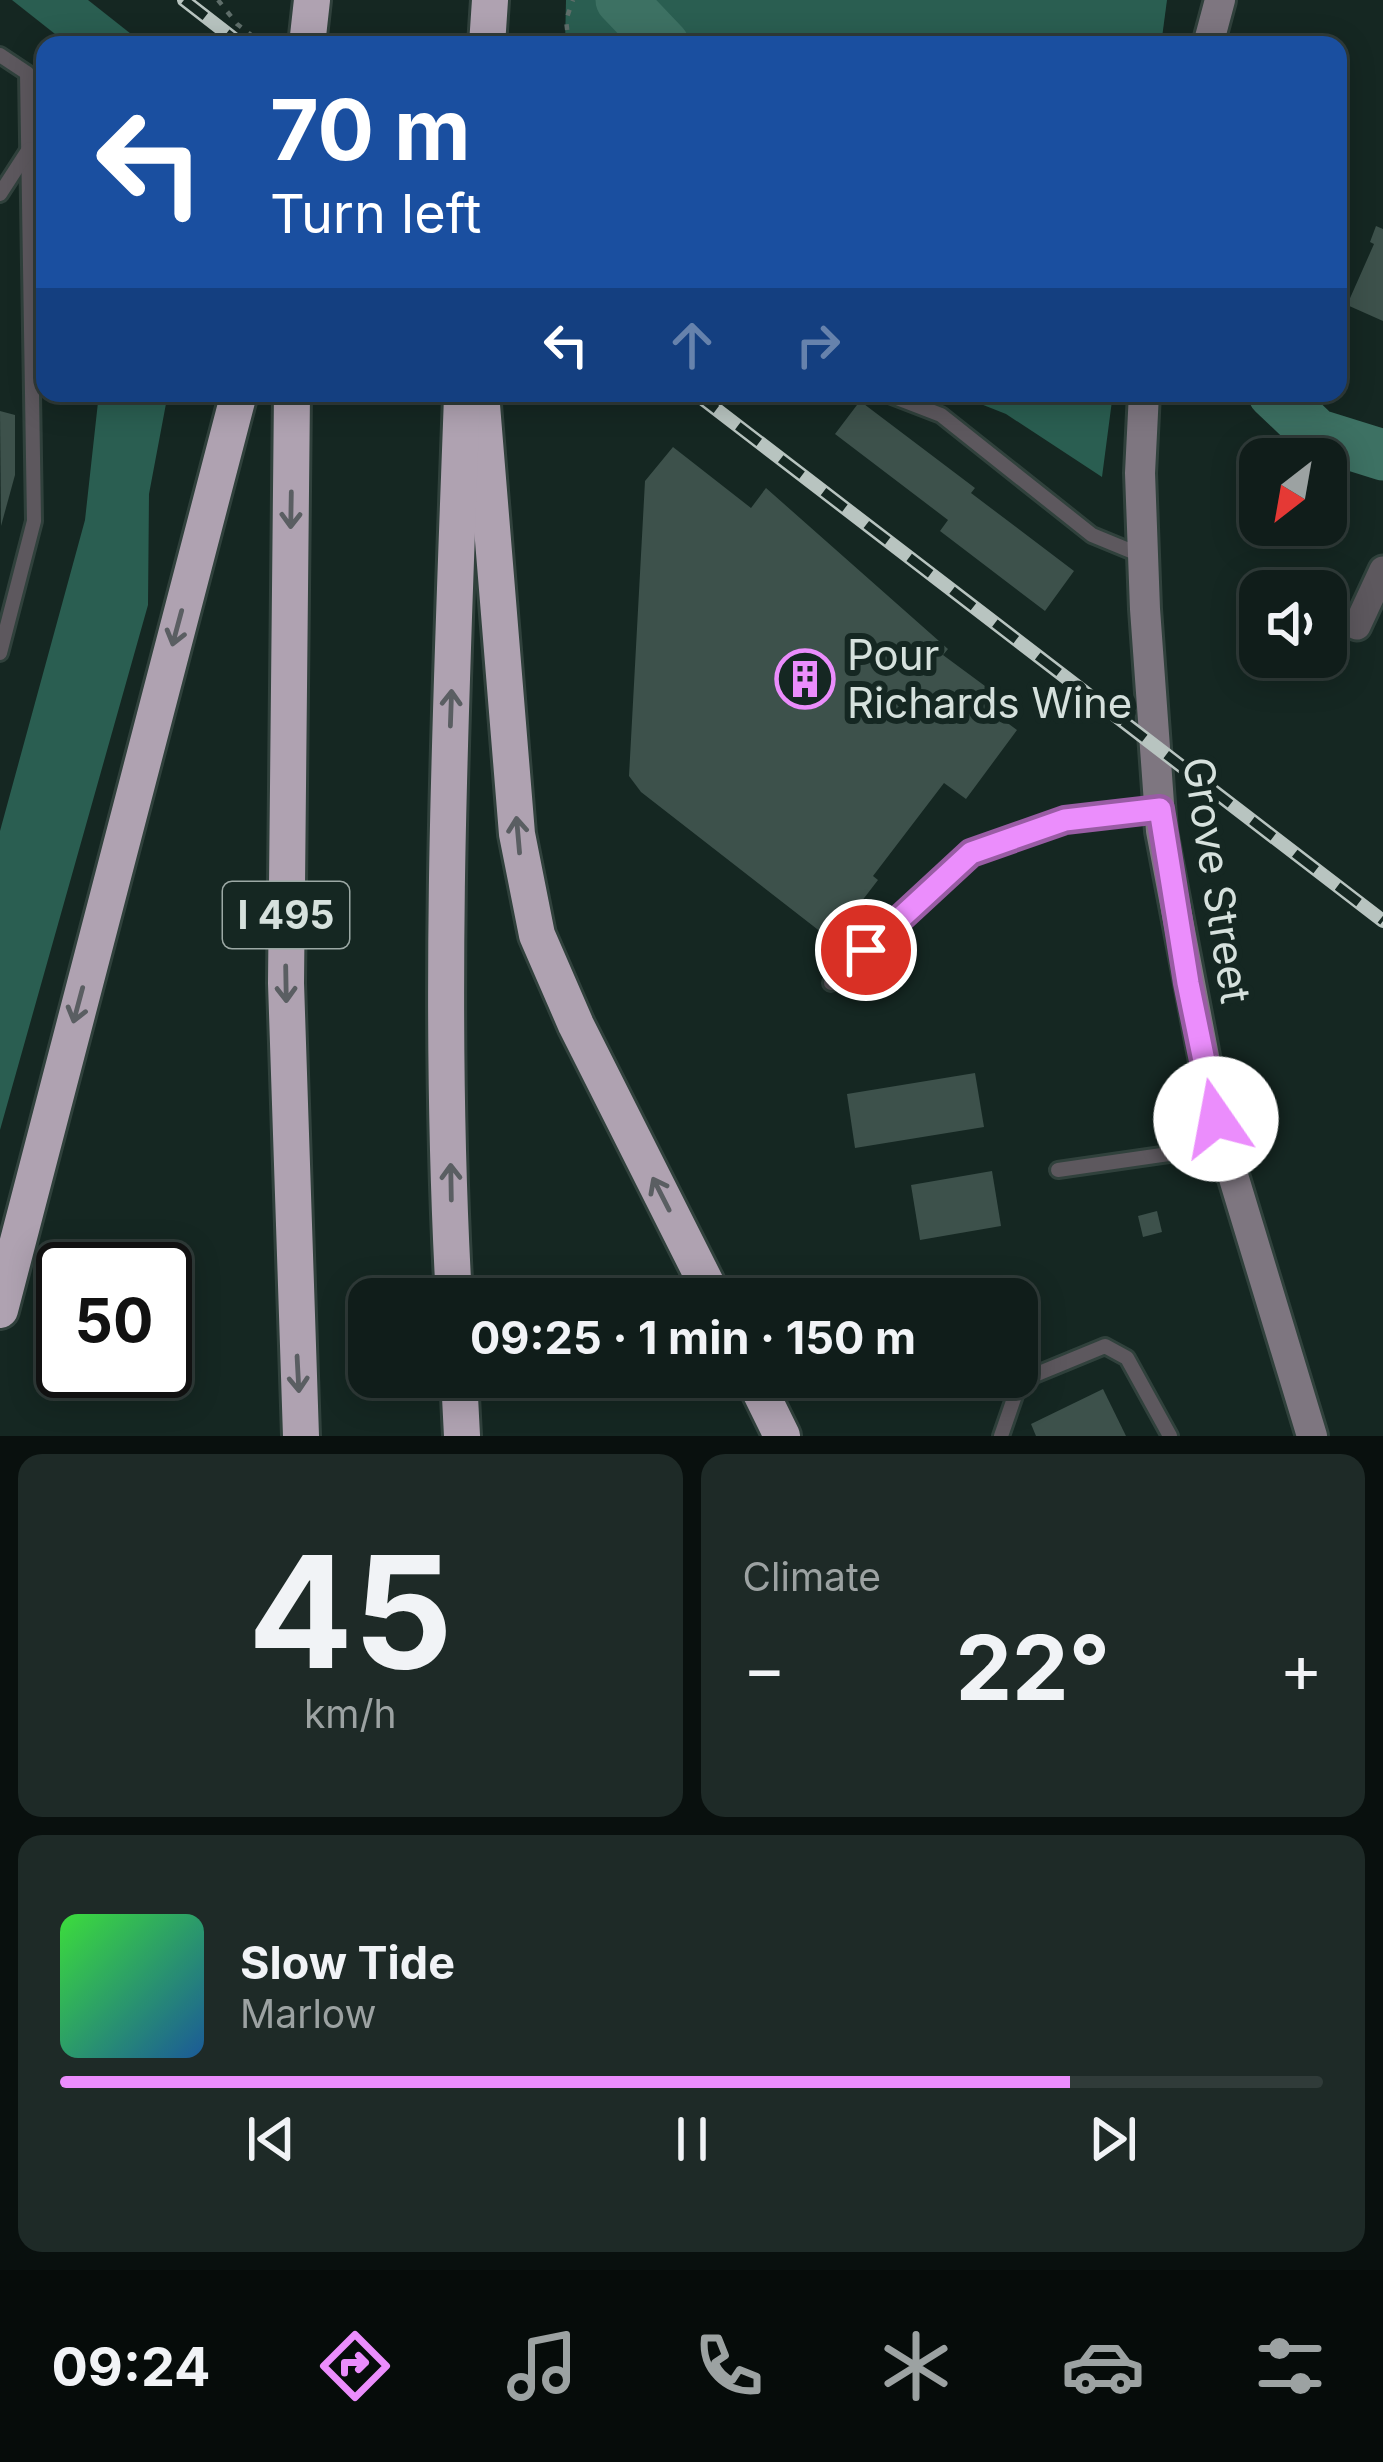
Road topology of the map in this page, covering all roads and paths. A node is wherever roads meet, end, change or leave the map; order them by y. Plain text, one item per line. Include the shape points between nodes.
1 (218, 0) edge
2 (312, 0) edge
3 (490, 0) edge
4 (573, 0) edge
5 (1220, 0) edge
6 (252, 36) edge
7 (309, 36) edge
8 (488, 36) edge
9 (568, 36) edge
10 (1210, 36) edge
11 (0, 55) edge
12 (29, 149) junction
13 (0, 194) edge
14 (236, 402) edge
15 (292, 402) edge
16 (462, 402) edge
17 (482, 402) edge
18 (907, 402) edge
19 (1144, 402) edge
20 (1143, 556) junction
21 (1383, 570) edge
22 (1357, 626) dead end
23 (0, 653) edge
24 (1160, 809) junction
25 (831, 982) dead end
26 (48, 1122) junction
27 (1224, 1146) junction
28 (1058, 1170) dead end
29 (0, 1231) edge
30 (454, 1278) edge
31 (703, 1278) edge
32 (0, 1310) edge
33 (460, 1398) edge
34 (763, 1398) edge
35 (301, 1436) edge
36 (462, 1436) edge
37 (782, 1436) edge
38 (1001, 1436) edge
39 (1170, 1436) edge
40 (1312, 1436) edge

1 - 6 path
2 - 7 highway
3 - 8 highway
4 - 9 path
5 - 10 main road
11 - 12 lane via 28,73
12 - 13 lane
12 - 23 lane via 34,521
14 -> 26 highway
15 -> 35 highway, I 495 via 286,983
30 -> 16 highway via 448,801
31 -> 17 highway via 537,934 517,833
18 - 20 lane via 941,415 1091,535
19 - 20 main road, Grove Street
20 - 24 main road, Grove Street
21 - 22 street
24 - 25 lane via 1065,820 971,853
24 - 27 main road, Grove Street
26 - 29 highway
26 - 32 highway
27 - 28 lane
27 - 40 main road, Grove Street
33 - 36 highway
34 - 37 highway
38 - 39 lane via 1020,1381 1105,1346 1126,1358

